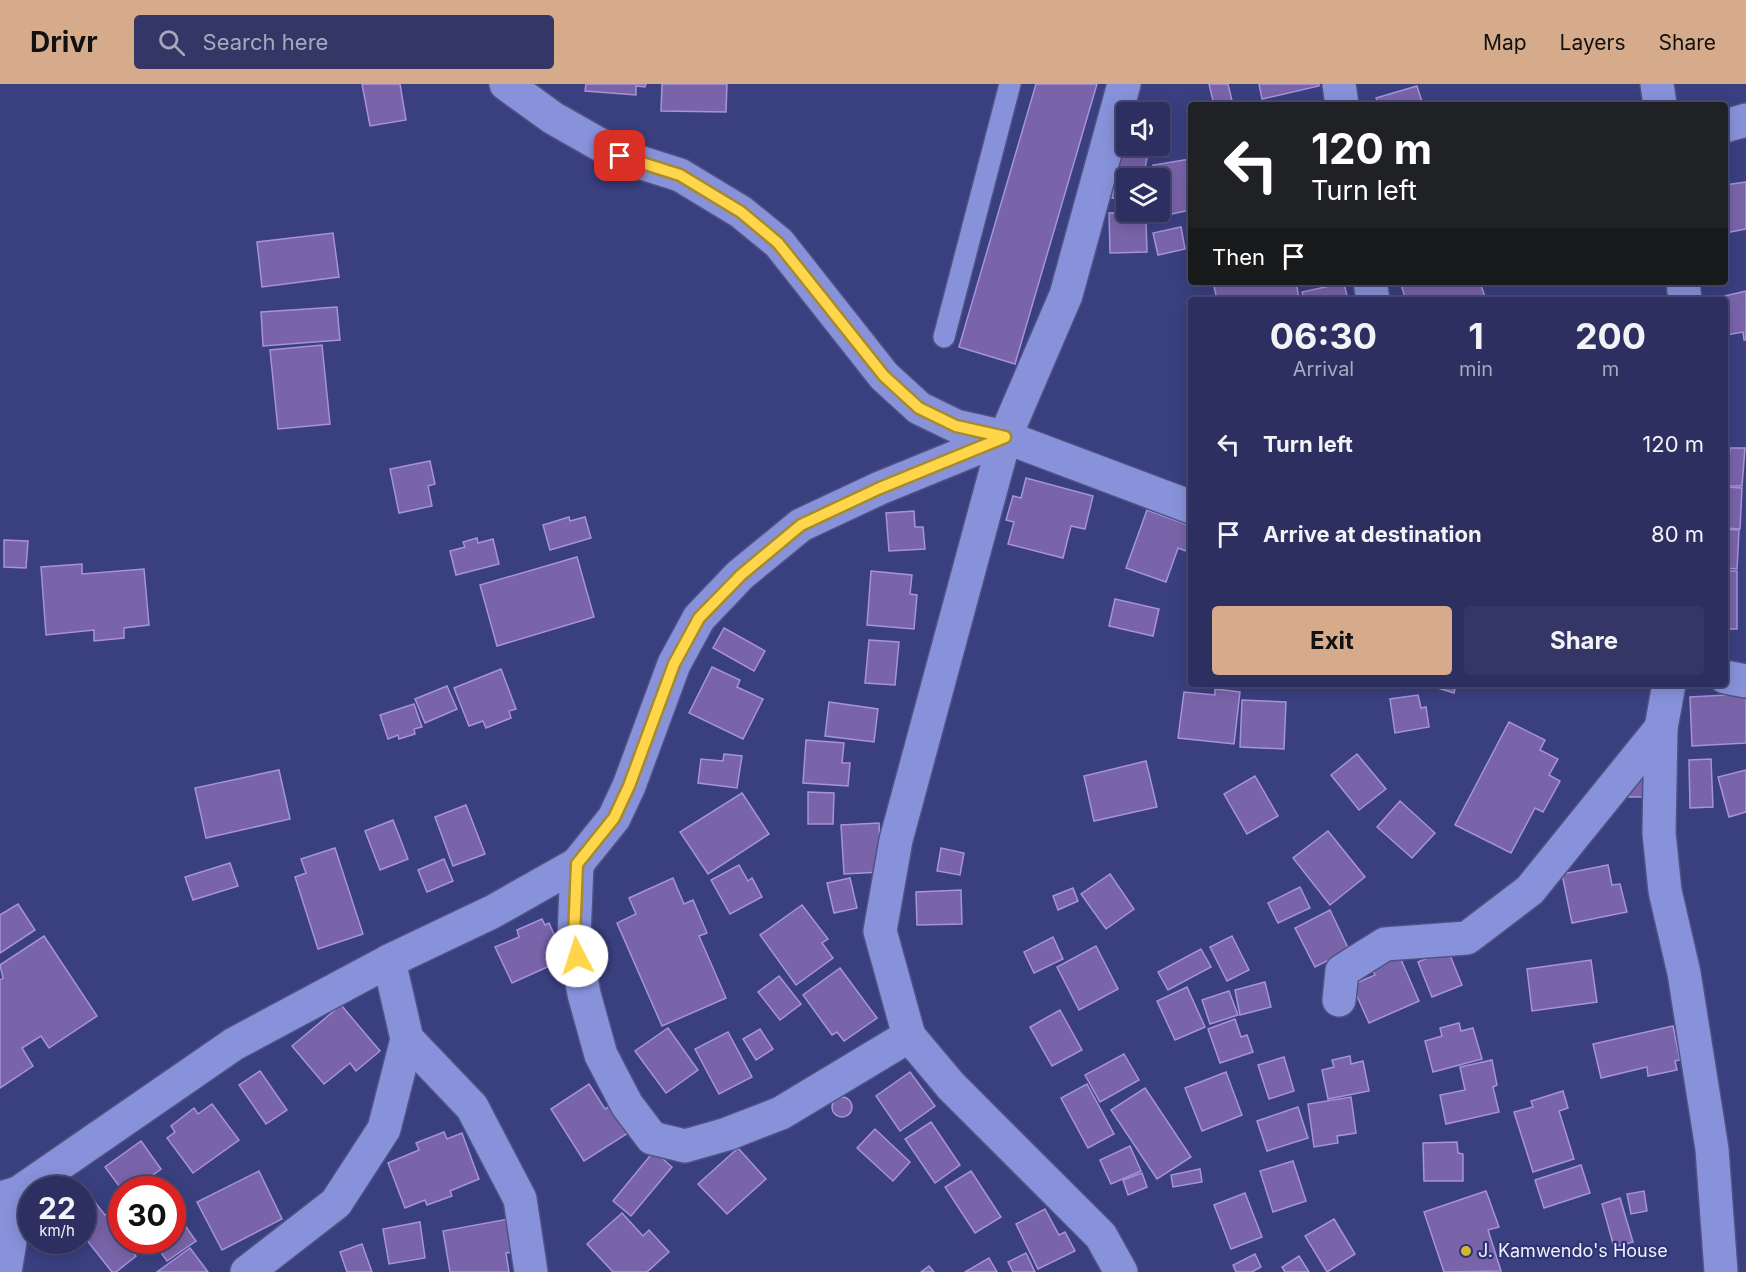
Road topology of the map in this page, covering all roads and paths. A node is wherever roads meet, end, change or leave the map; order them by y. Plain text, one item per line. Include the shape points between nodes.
1 (506, 84) edge
2 (1010, 84) edge
3 (1124, 84) edge
4 (1339, 84) edge
5 (1657, 84) edge
6 (1342, 102) edge
7 (1660, 102) edge
8 (1746, 120) edge
9 (1728, 125) edge
10 (944, 337) dead end
11 (1005, 437) junction
12 (1188, 506) edge
13 (1728, 678) edge
14 (1746, 681) edge
15 (1668, 687) edge
16 (1661, 728) junction
17 (577, 864) junction
18 (389, 962) junction
19 (1339, 1000) dead end
20 (909, 1036) junction
21 (407, 1039) junction
22 (9, 1195) edge
23 (5, 1272) edge
24 (247, 1272) edge
25 (531, 1272) edge
26 (1121, 1272) edge
27 (1721, 1272) edge

1 - 11 street via 553,118 620,156 680,175 741,212 778,243 884,376 919,408 956,426
2 - 10 lane
3 - 11 street via 1066,295
4 - 6 street
5 - 7 street
8 - 9 street
11 - 12 street
11 - 17 street via 801,525 741,575 699,618 674,664 614,818
11 - 20 street via 896,840 880,931
13 - 14 street
15 - 16 street
16 - 19 street via 1530,890 1467,938 1385,944 1342,971
16 - 27 street via 1660,844 1665,891 1684,973 1712,1149
17 - 18 street via 492,912
17 - 20 street via 574,936 584,994 601,1055 627,1105 652,1138 685,1146 781,1113
18 - 21 street
18 - 22 street via 234,1044
20 - 26 street via 951,1086 1101,1236
21 - 24 street via 384,1130 336,1203
21 - 25 street via 472,1107 520,1199
22 - 23 street

